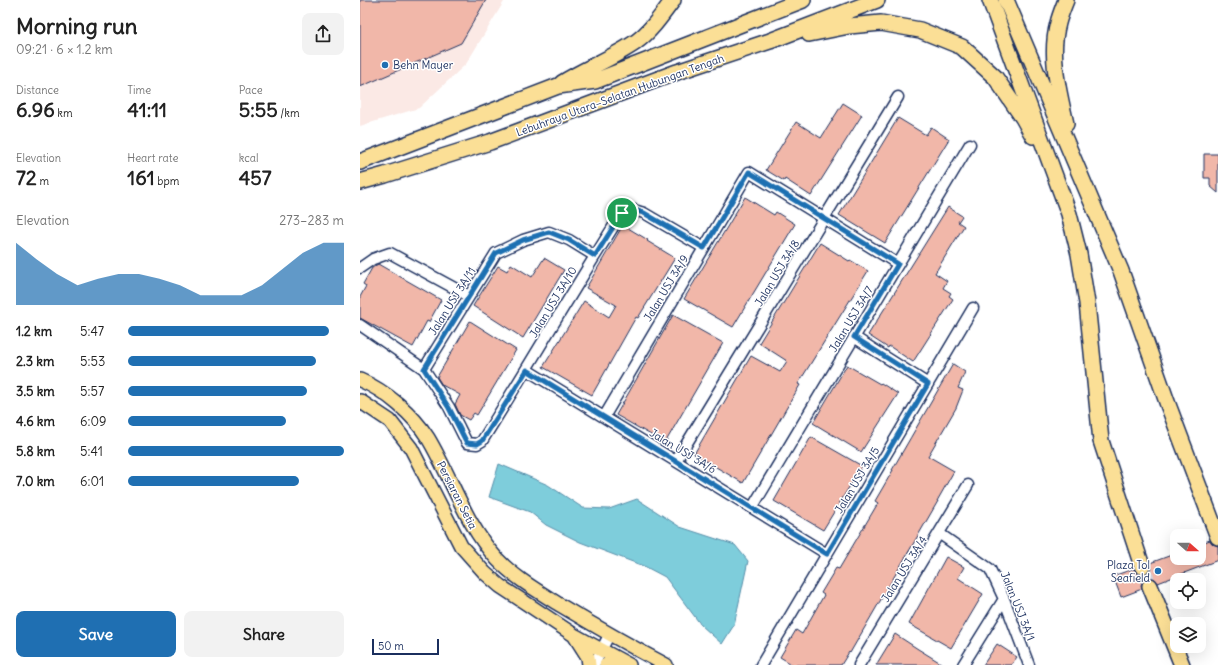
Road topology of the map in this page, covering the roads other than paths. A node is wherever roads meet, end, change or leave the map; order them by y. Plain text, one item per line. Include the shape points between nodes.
1 (673, 0) edge
2 (803, 0) edge
3 (877, 0) edge
4 (990, 0) edge
5 (1006, 0) edge
6 (1066, 0) edge
7 (770, 41) junction
8 (558, 86) junction
9 (898, 97) dead end
10 (970, 144) dead end
11 (360, 162) edge
12 (1077, 168) junction
13 (1056, 176) junction
14 (360, 182) edge
15 (824, 218) junction
16 (704, 248) junction
17 (595, 256) junction
18 (898, 264) junction
19 (360, 268) edge
20 (469, 296) junction
21 (973, 308) dead end
22 (360, 325) edge
23 (854, 337) junction
24 (424, 369) junction
25 (527, 370) junction
26 (360, 380) edge
27 (928, 384) junction
28 (360, 402) edge
29 (604, 417) junction
30 (676, 461) junction
31 (968, 485) dead end
32 (752, 508) junction
33 (940, 534) junction
34 (1218, 537) edge
35 (827, 554) junction
36 (1142, 566) tunnel mouth
37 (1150, 586) tunnel mouth
38 (1004, 599) junction
39 (574, 635) junction
40 (609, 635) junction
41 (602, 649) junction
42 (589, 665) edge
43 (594, 665) edge
44 (606, 665) edge
45 (624, 665) edge
46 (629, 665) edge
47 (666, 665) edge
48 (761, 665) edge
49 (859, 665) edge
50 (963, 665) edge
51 (1029, 665) edge
52 (1182, 665) edge

1 - 8 highway via 660,18 637,41 613,57 576,74
2 - 8 highway, Lebuhraya Utara–Selatan Hubungan Tengah via 595,81
3 - 7 highway, Lebuhraya Utara–Selatan Hubungan Tengah
4 - 13 highway
5 - 12 highway
6 - 12 highway via 1057,24 1054,58 1061,102
7 - 13 highway via 849,26 881,23 920,30 962,47 995,77 1023,118
7 - 14 highway, Lebuhraya Utara–Selatan Hubungan Tengah via 677,72 490,142
8 - 11 highway, Lebuhraya Utara–Selatan Hubungan Tengah
9 - 15 street, Jalan USJ 3A/8
10 - 18 street, Jalan USJ 3A/7
12 - 34 highway via 1120,271
13 - 36 highway via 1079,254 1087,303 1101,441
15 - 16 street, Jalan USJ 3A/9 via 749,172
15 - 18 street
15 - 30 street, Jalan USJ 3A/8
16 - 17 street, Jalan USJ 3A/10 via 644,213 634,210 622,213
16 - 29 street, Jalan USJ 3A/9
17 - 20 street, Jalan USJ 3A/11 via 569,240 549,232 523,240 496,253
17 - 25 street, Jalan USJ 3A/10
18 - 23 street, Jalan USJ 3A/7
19 - 20 street via 373,259 390,253
20 - 24 street, Jalan USJ 3A/11
21 - 27 street, Jalan USJ 3A/5
22 - 24 street
23 - 27 street
23 - 32 street, Jalan USJ 3A/7
24 - 25 street, Jalan USJ 3A/10 via 449,408 467,443 477,444 482,441
25 - 29 street, Jalan USJ 3A/6
26 - 40 main road, Persiaran Setia via 373,385 415,420 428,438 474,530 496,558 527,584
27 - 35 street, Jalan USJ 3A/5
28 - 39 main road, Persiaran Setia via 390,421 410,448 461,546 485,573 500,586
29 - 30 street, Jalan USJ 3A/6
30 - 32 street, Jalan USJ 3A/6
31 - 33 street, Jalan USJ 3A/4
32 - 35 street, Jalan USJ 3A/6
33 - 38 street, Jalan USJ 3A/1 via 990,569
33 - 49 street, Jalan USJ 3A/4
35 - 48 street, Jalan USJ 3A/5
37 - 52 highway
38 - 50 street
38 - 51 street, Jalan USJ 3A/1
39 - 41 main road, Persiaran Setia
39 - 42 main road via 588,657
40 - 41 street
40 - 47 main road, Persiaran Setia
41 - 43 street
41 - 46 main road, Persiaran Setia
44 - 45 main road

